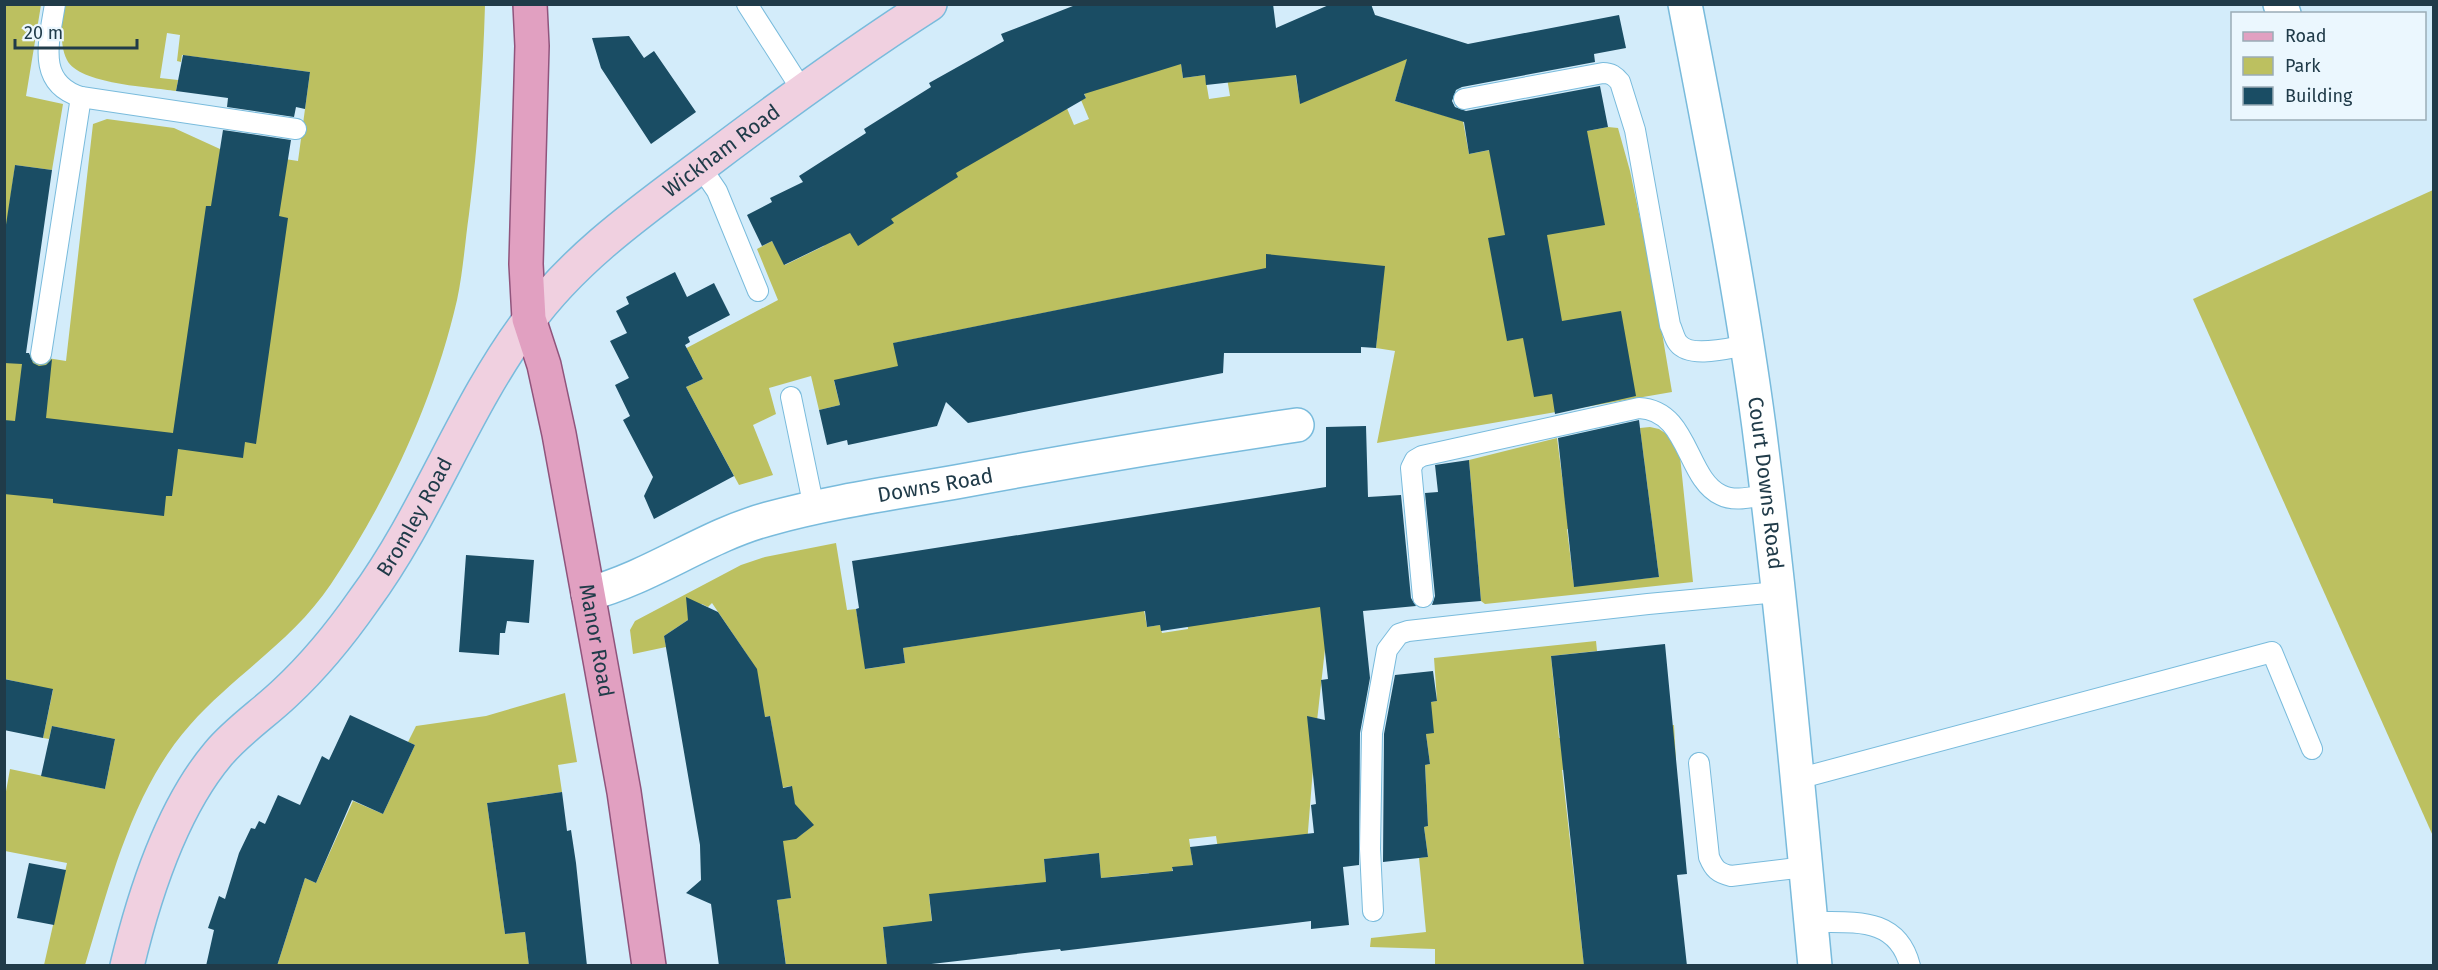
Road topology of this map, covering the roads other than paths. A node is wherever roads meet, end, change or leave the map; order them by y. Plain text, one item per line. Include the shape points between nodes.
1 (55, 4) edge
2 (530, 4) edge
3 (747, 4) edge
4 (930, 4) edge
5 (1685, 4) edge
6 (802, 90) junction
7 (81, 97) junction
8 (1464, 99) dead end
9 (296, 129) dead end
10 (700, 166) junction
11 (758, 291) dead end
12 (529, 319) junction
13 (1747, 345) junction
14 (41, 354) dead end
15 (790, 397) dead end
16 (1296, 425) dead end
17 (1766, 495) junction
18 (814, 508) junction
19 (1778, 592) junction
20 (588, 594) junction
21 (1423, 597) dead end
22 (2312, 749) dead end
23 (1699, 763) dead end
24 (1797, 779) junction
25 (1805, 867) junction
26 (1373, 911) dead end
27 (1810, 921) junction
28 (127, 966) edge
29 (649, 966) edge
30 (1815, 966) edge
31 (1910, 966) edge

1 - 7 lane via 49,63 52,76 67,93
2 - 12 main road via 526,264
3 - 6 lane
4 - 6 main road, Wickham Road
5 - 13 street, Court Downs Road
6 - 10 main road, Wickham Road
7 - 9 lane
7 - 14 lane
8 - 13 lane via 1603,73 1616,76 1635,130 1670,325 1677,342 1694,352
10 - 11 lane via 717,191
10 - 12 main road, Wickham Road via 573,268
12 - 20 main road, Manor Road via 549,388
12 - 28 main road, Bromley Road via 498,363 413,524 365,599 286,692 221,751 188,797 167,844
13 - 17 street, Court Downs Road
15 - 18 lane
16 - 18 street, Downs Road via 1132,450
17 - 19 street, Court Downs Road
17 - 21 lane via 1719,495 1707,484 1669,419 1651,408 1422,456 1411,468
18 - 20 street, Downs Road via 735,530 619,586
19 - 24 street, Court Downs Road
19 - 26 lane via 1399,634 1387,650 1372,733
20 - 29 main road, Manor Road via 624,792
22 - 24 lane via 2272,652
23 - 25 lane via 1709,857 1721,874
24 - 25 street, Court Downs Road
25 - 27 street, Court Downs Road
27 - 30 street, Court Downs Road
27 - 31 lane via 1870,923 1887,930 1906,950

